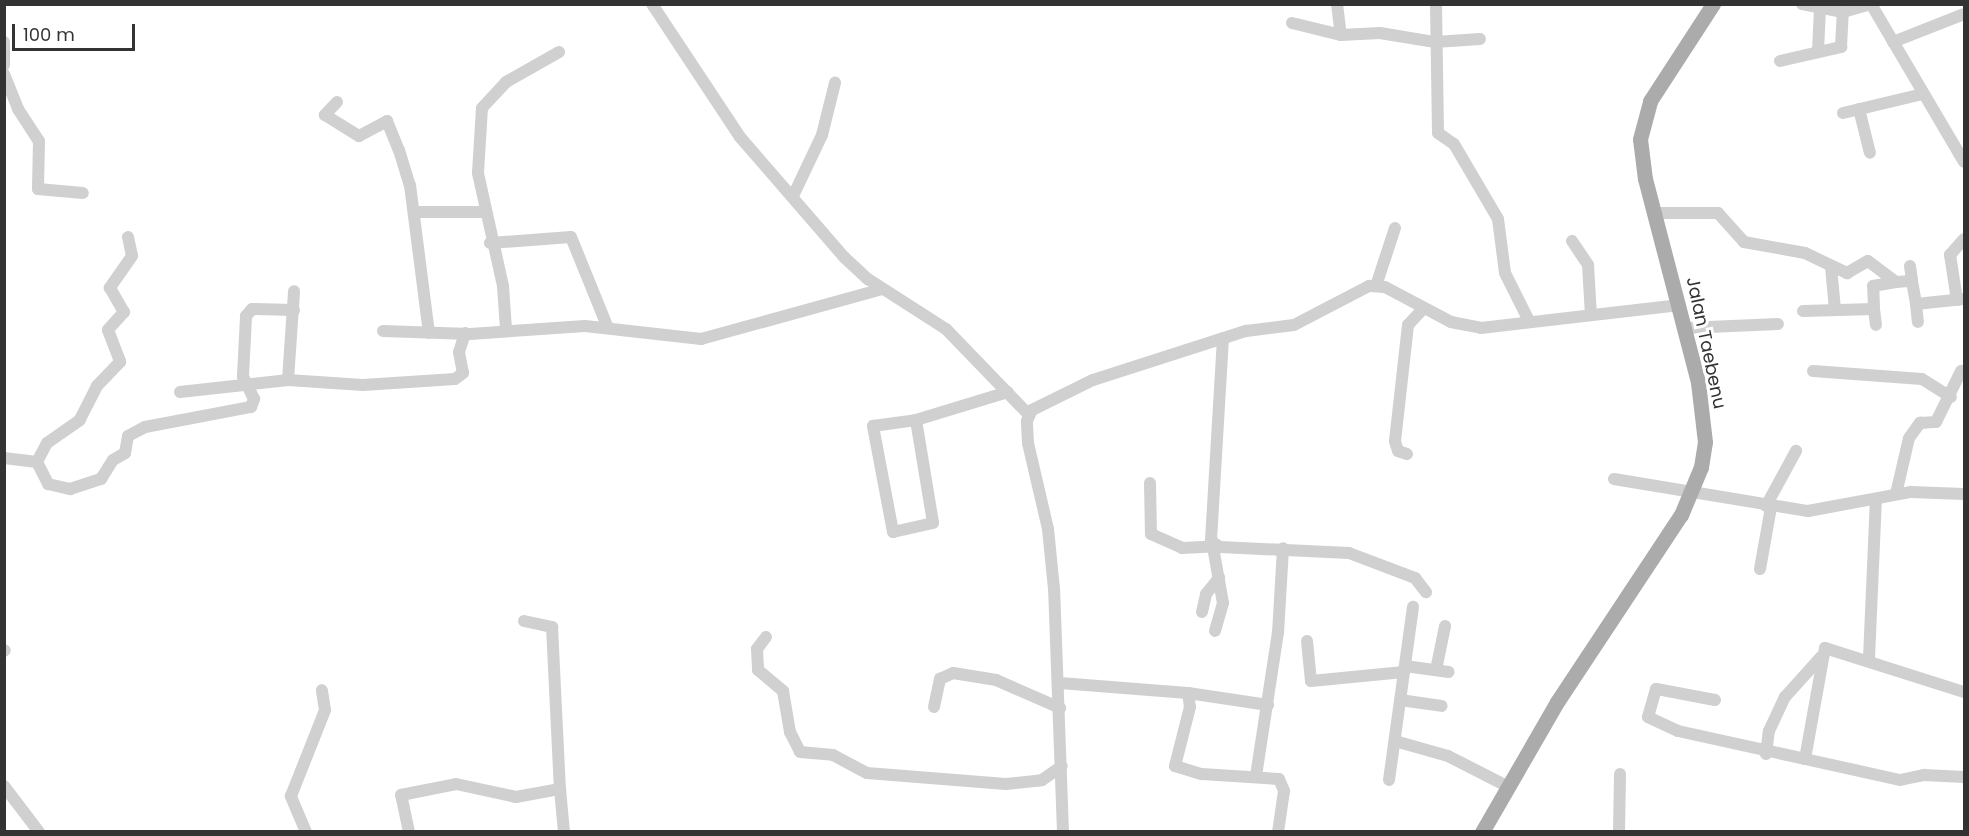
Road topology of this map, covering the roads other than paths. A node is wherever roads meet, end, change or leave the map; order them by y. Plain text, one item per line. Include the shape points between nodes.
1 (652, 4) edge
2 (1337, 4) edge
3 (1436, 4) edge
4 (1713, 4) edge
5 (1802, 4) edge
6 (1871, 4) edge
7 (1820, 9) junction
8 (1963, 11) edge
9 (1842, 12) junction
10 (1292, 23) dead end
11 (1341, 35) junction
12 (1480, 39) dead end
13 (4, 42) edge
14 (1435, 42) junction
15 (1893, 42) junction
16 (1818, 51) junction
17 (560, 52) dead end
18 (1780, 61) dead end
19 (4, 65) edge
20 (4, 74) edge
21 (835, 83) dead end
22 (1923, 94) junction
23 (338, 102) dead end
24 (1859, 109) junction
25 (1843, 113) dead end
26 (1870, 153) dead end
27 (1965, 162) edge
28 (83, 193) dead end
29 (794, 194) junction
30 (414, 212) junction
31 (483, 212) junction
32 (1654, 213) junction
33 (1395, 228) dead end
34 (128, 237) dead end
35 (1965, 238) edge
36 (1572, 241) dead end
37 (490, 243) junction
38 (1910, 266) dead end
39 (1831, 267) junction
40 (1912, 281) junction
41 (1896, 282) junction
42 (1376, 286) junction
43 (882, 289) junction
44 (294, 291) dead end
45 (1961, 300) edge
46 (1916, 304) junction
47 (1680, 305) junction
48 (1835, 309) junction
49 (1874, 309) junction
50 (294, 310) junction
51 (1422, 310) junction
52 (1803, 311) dead end
53 (1591, 315) junction
54 (1529, 321) junction
55 (1918, 322) dead end
56 (1778, 324) dead end
57 (1876, 325) dead end
58 (608, 327) junction
59 (1686, 328) junction
60 (506, 329) junction
61 (383, 331) dead end
62 (429, 333) junction
63 (465, 333) junction
64 (1223, 338) junction
65 (1961, 370) dead end
66 (1813, 371) dead end
67 (288, 380) junction
68 (246, 382) junction
69 (180, 392) dead end
70 (1008, 392) junction
71 (1951, 398) junction
72 (1028, 414) junction
73 (916, 420) junction
74 (1796, 450) dead end
75 (1407, 454) dead end
76 (4, 458) edge
77 (37, 462) junction
78 (1614, 479) dead end
79 (1150, 483) dead end
80 (1694, 490) junction
81 (1896, 494) junction
82 (1965, 494) edge
83 (1876, 500) junction
84 (1768, 506) junction
85 (1215, 546) junction
86 (1283, 548) junction
87 (1760, 569) dead end
88 (1219, 578) junction
89 (1426, 592) dead end
90 (1413, 607) dead end
91 (1202, 612) dead end
92 (524, 621) dead end
93 (1445, 626) dead end
94 (1215, 631) dead end
95 (766, 637) dead end
96 (1307, 641) dead end
97 (1821, 657) junction
98 (1869, 658) junction
99 (1404, 669) junction
100 (1060, 683) junction
101 (322, 690) dead end
102 (1965, 692) edge
103 (1188, 693) junction
104 (1400, 700) junction
105 (1715, 700) dead end
106 (1269, 705) junction
107 (1442, 706) dead end
108 (934, 707) dead end
109 (1060, 708) junction
110 (1395, 741) junction
111 (1766, 754) junction
112 (1805, 759) junction
113 (1062, 766) junction
114 (1620, 774) dead end
115 (1256, 776) junction
116 (1965, 777) edge
117 (1389, 780) dead end
118 (1505, 785) junction
119 (4, 786) edge
120 (560, 789) junction
121 (39, 831) edge
122 (306, 831) edge
123 (409, 831) edge
124 (564, 831) edge
125 (1063, 831) edge
126 (1278, 831) edge
127 (1482, 831) edge
128 (1619, 831) edge

1 - 29 street via 729,122
2 - 11 street
3 - 14 street
4 - 32 main road, Jalan Taebenu via 1643,115 1641,155
5 - 7 street
6 - 9 street
6 - 15 street
7 - 9 street
7 - 16 street
8 - 15 street
9 - 16 street via 1843,46
10 - 11 street
11 - 14 street via 1380,33
12 - 14 street
13 - 19 street
14 - 54 street via 1438,133 1454,144 1498,219 1505,273
15 - 22 street
16 - 18 street
17 - 31 street via 506,82 482,108 478,173
20 - 28 street via 18,110 39,141 38,189
21 - 29 street via 822,135
22 - 24 street
22 - 27 street
23 - 30 street via 325,115 359,136 387,121 405,165
24 - 25 street
24 - 26 street
29 - 43 street via 844,256
30 - 31 street
30 - 62 street
31 - 37 street
32 - 39 street via 1718,213 1744,242 1805,254
32 - 47 main road, Jalan Taebenu
33 - 42 street
34 - 77 street via 132,256 110,288 124,312 108,330 120,362 97,386 84,416 50,439
35 - 45 street via 1950,255
36 - 53 street via 1588,265
37 - 58 street via 571,237
37 - 60 street via 503,286
38 - 40 street
39 - 41 street via 1851,273 1868,261
39 - 48 street
40 - 41 street
40 - 46 street
41 - 49 street via 1873,286
42 - 51 street
42 - 64 street via 1342,296 1294,325
43 - 58 street via 701,339
43 - 70 street via 946,329
44 - 50 street
45 - 46 street
46 - 55 street
47 - 53 street
47 - 59 main road, Jalan Taebenu
48 - 49 street
48 - 52 street
49 - 57 street
50 - 67 street
50 - 68 street via 248,311
51 - 54 street via 1481,328
51 - 75 street via 1408,325 1395,441 1398,451
53 - 54 street
56 - 59 street
58 - 60 street
59 - 80 main road, Jalan Taebenu via 1705,442
60 - 63 street
61 - 62 street
62 - 63 street
63 - 67 street via 459,352 464,374 455,379 363,385
64 - 72 street via 1093,380
64 - 85 street via 1223,411 1210,536
65 - 71 street
66 - 71 street via 1922,379
67 - 68 street
68 - 69 street
68 - 77 street via 254,399 251,407 145,427 128,436 125,453 98,481 59,488 43,478
70 - 72 street
70 - 73 street
71 - 81 street via 1936,422 1914,428
72 - 100 street via 1028,443 1048,529
73 - 73 street via 871,428 893,532 933,523
74 - 84 street
76 - 77 street
78 - 80 street
79 - 85 street via 1151,534 1182,548
80 - 84 street
80 - 118 main road, Jalan Taebenu
81 - 82 street
81 - 83 street
83 - 84 street via 1818,511
83 - 98 street
84 - 87 street
85 - 86 street
85 - 88 street
86 - 89 street via 1359,555 1415,578
86 - 106 street
88 - 91 street via 1206,594
88 - 94 street via 1223,614
90 - 99 street
92 - 120 street via 552,627
93 - 99 street via 1442,671
95 - 113 street via 757,649 758,670 783,691 790,732 800,752 833,756 867,773 1006,784 1042,780
96 - 99 street via 1311,681
97 - 98 street via 1830,648
97 - 111 street via 1785,697
97 - 112 street
98 - 102 street
99 - 104 street
100 - 103 street
100 - 109 street
101 - 122 street via 325,710 291,796
103 - 106 street
103 - 115 street via 1190,707 1175,766 1202,774
104 - 107 street
104 - 110 street
105 - 111 street via 1656,689 1648,717
106 - 115 street
108 - 109 street via 940,679 953,673 996,680
109 - 113 street
110 - 117 street
110 - 118 street via 1449,756
111 - 112 street
112 - 116 street via 1900,780 1924,775
113 - 125 street
114 - 128 street
115 - 126 street via 1284,784
118 - 127 main road, Jalan Taebenu
119 - 121 street
120 - 123 street via 516,797 456,784 405,793 400,799
120 - 124 street

